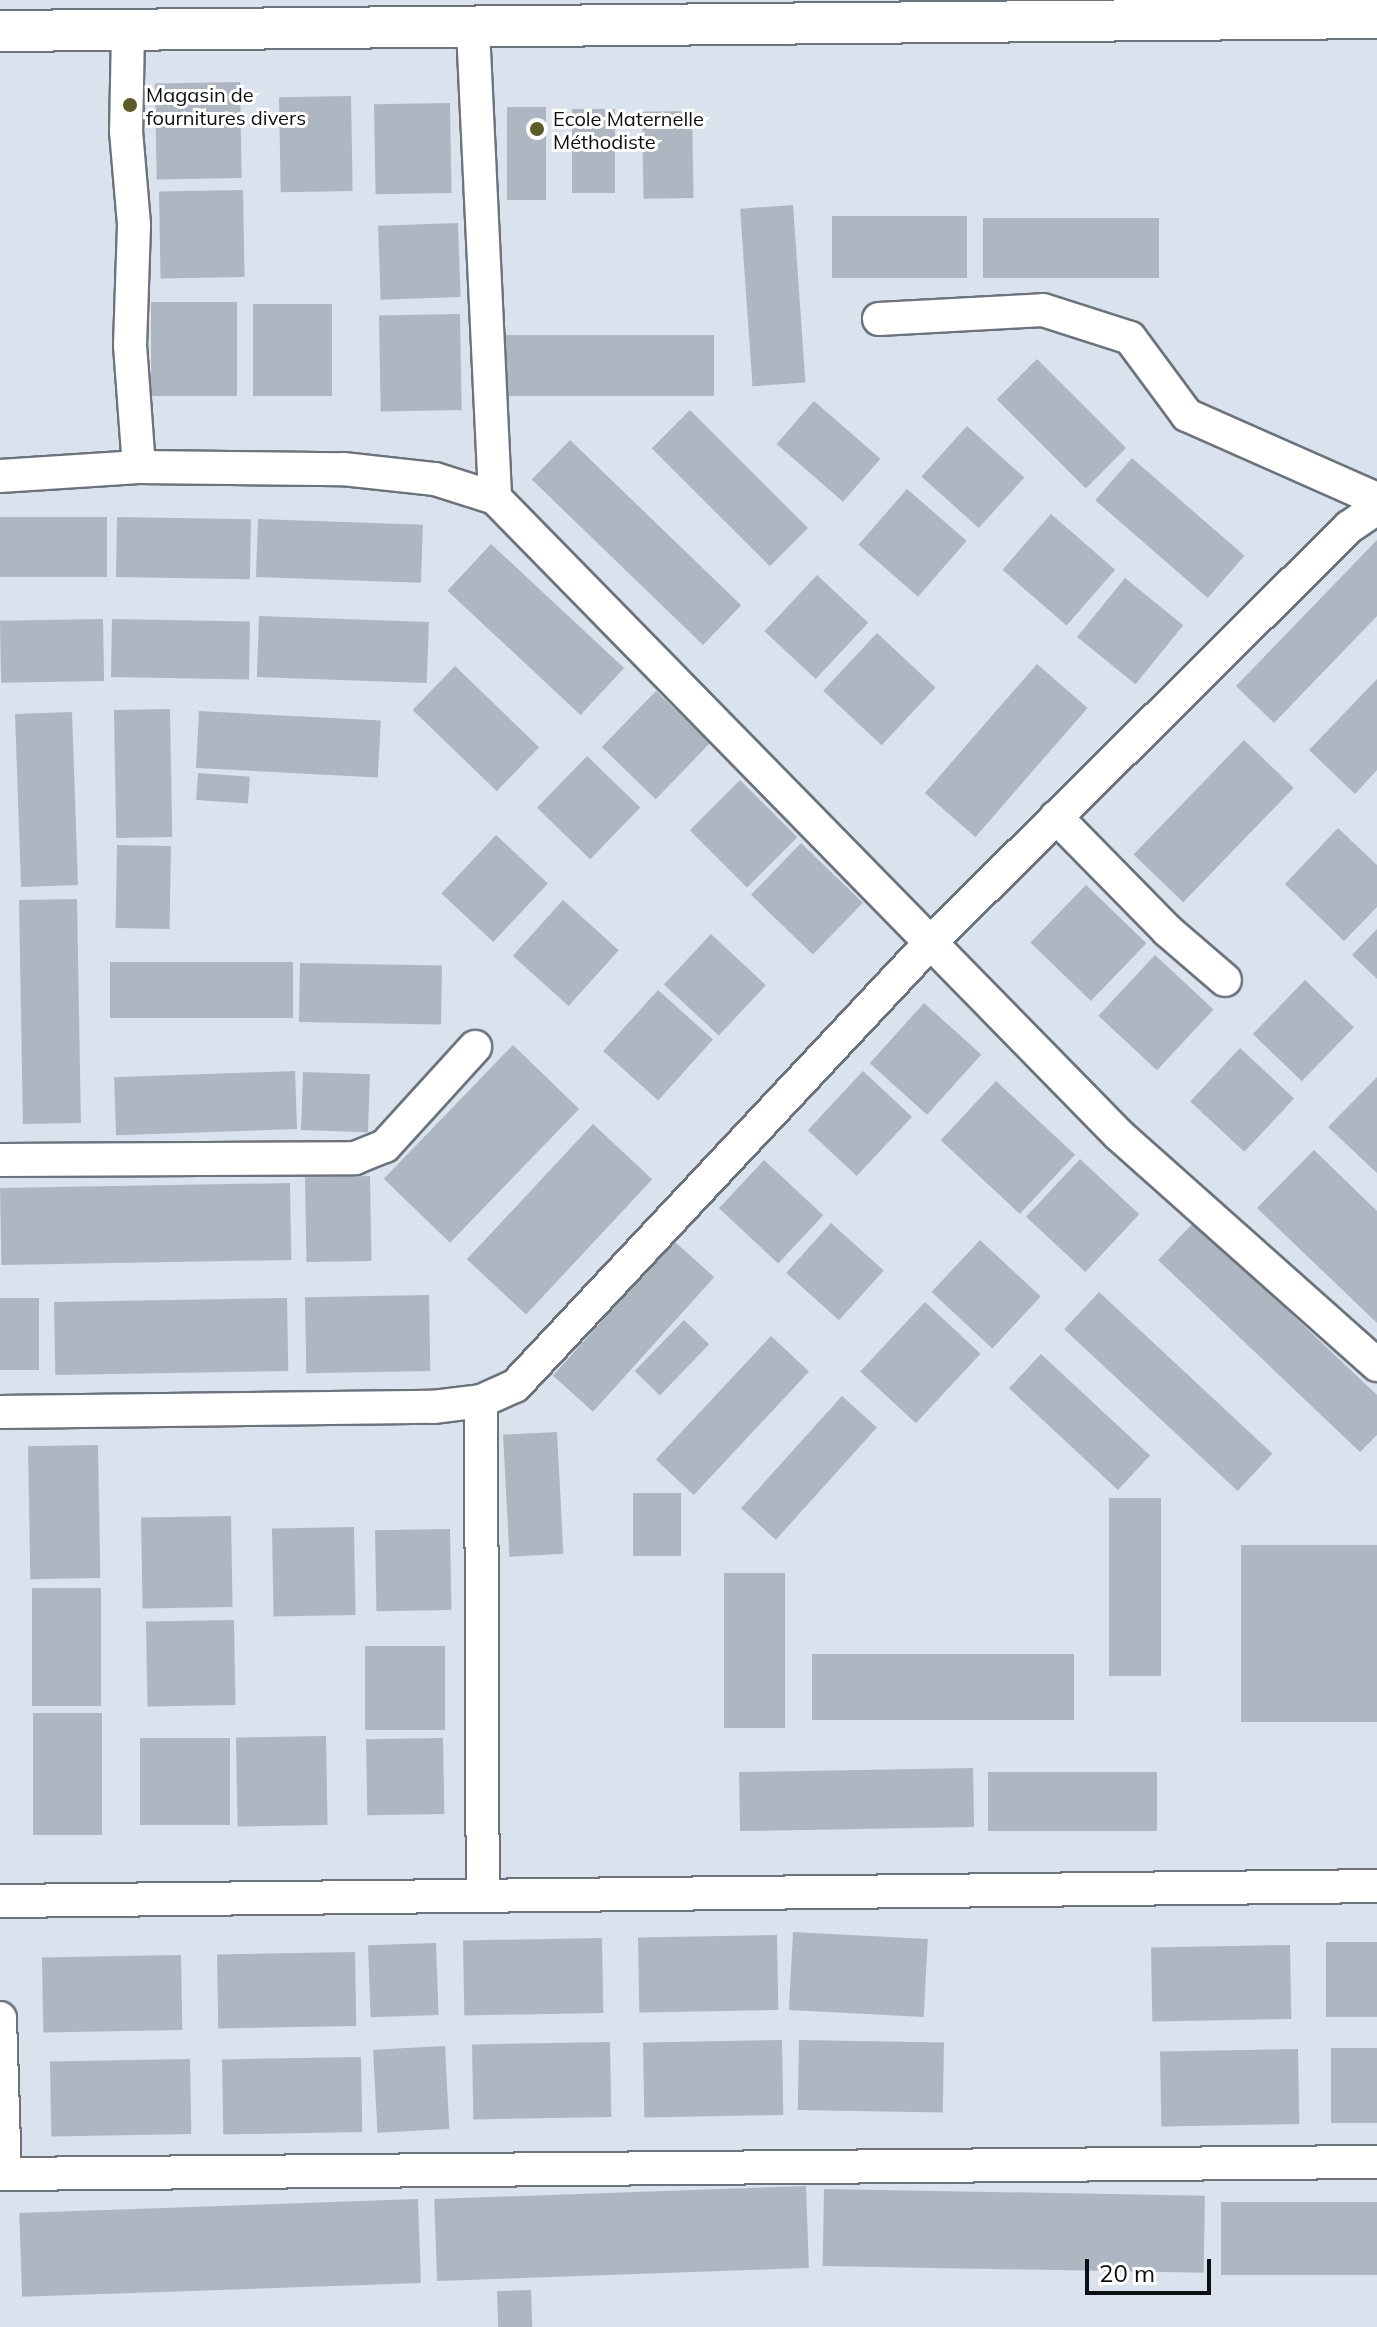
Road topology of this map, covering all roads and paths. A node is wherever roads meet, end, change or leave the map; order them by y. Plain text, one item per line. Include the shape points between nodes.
1 (568, 14) edge
2 (1377, 18) edge
3 (473, 29) junction
4 (0, 31) edge
5 (128, 31) junction
6 (879, 319) dead end
7 (139, 467) junction
8 (0, 476) edge
9 (495, 498) junction
10 (1377, 499) edge
11 (1377, 508) edge
12 (1056, 817) junction
13 (931, 942) junction
14 (1225, 980) dead end
15 (475, 1047) dead end
16 (0, 1160) edge
17 (1377, 1365) edge
18 (481, 1401) junction
19 (0, 1412) edge
20 (1377, 1886) edge
21 (483, 1895) junction
22 (0, 1901) edge
23 (0, 2018) edge
24 (1377, 2162) edge
25 (3, 2174) edge

1 - 2 street
1 - 3 street
3 - 5 street
3 - 9 street
4 - 5 street
5 - 7 street via 126,131 134,225 130,345
6 - 10 street via 1043,310 1130,338 1187,415
7 - 8 street
7 - 9 street via 343,469 435,479
9 - 13 street
11 - 12 street via 1349,527
12 - 13 street
12 - 14 street via 1168,931
13 - 17 street via 1119,1135
13 - 18 street via 525,1375
15 - 16 street via 385,1146 355,1158
18 - 19 street via 433,1407
18 - 21 street
20 - 21 street
21 - 22 street
23 - 25 street
24 - 25 street

